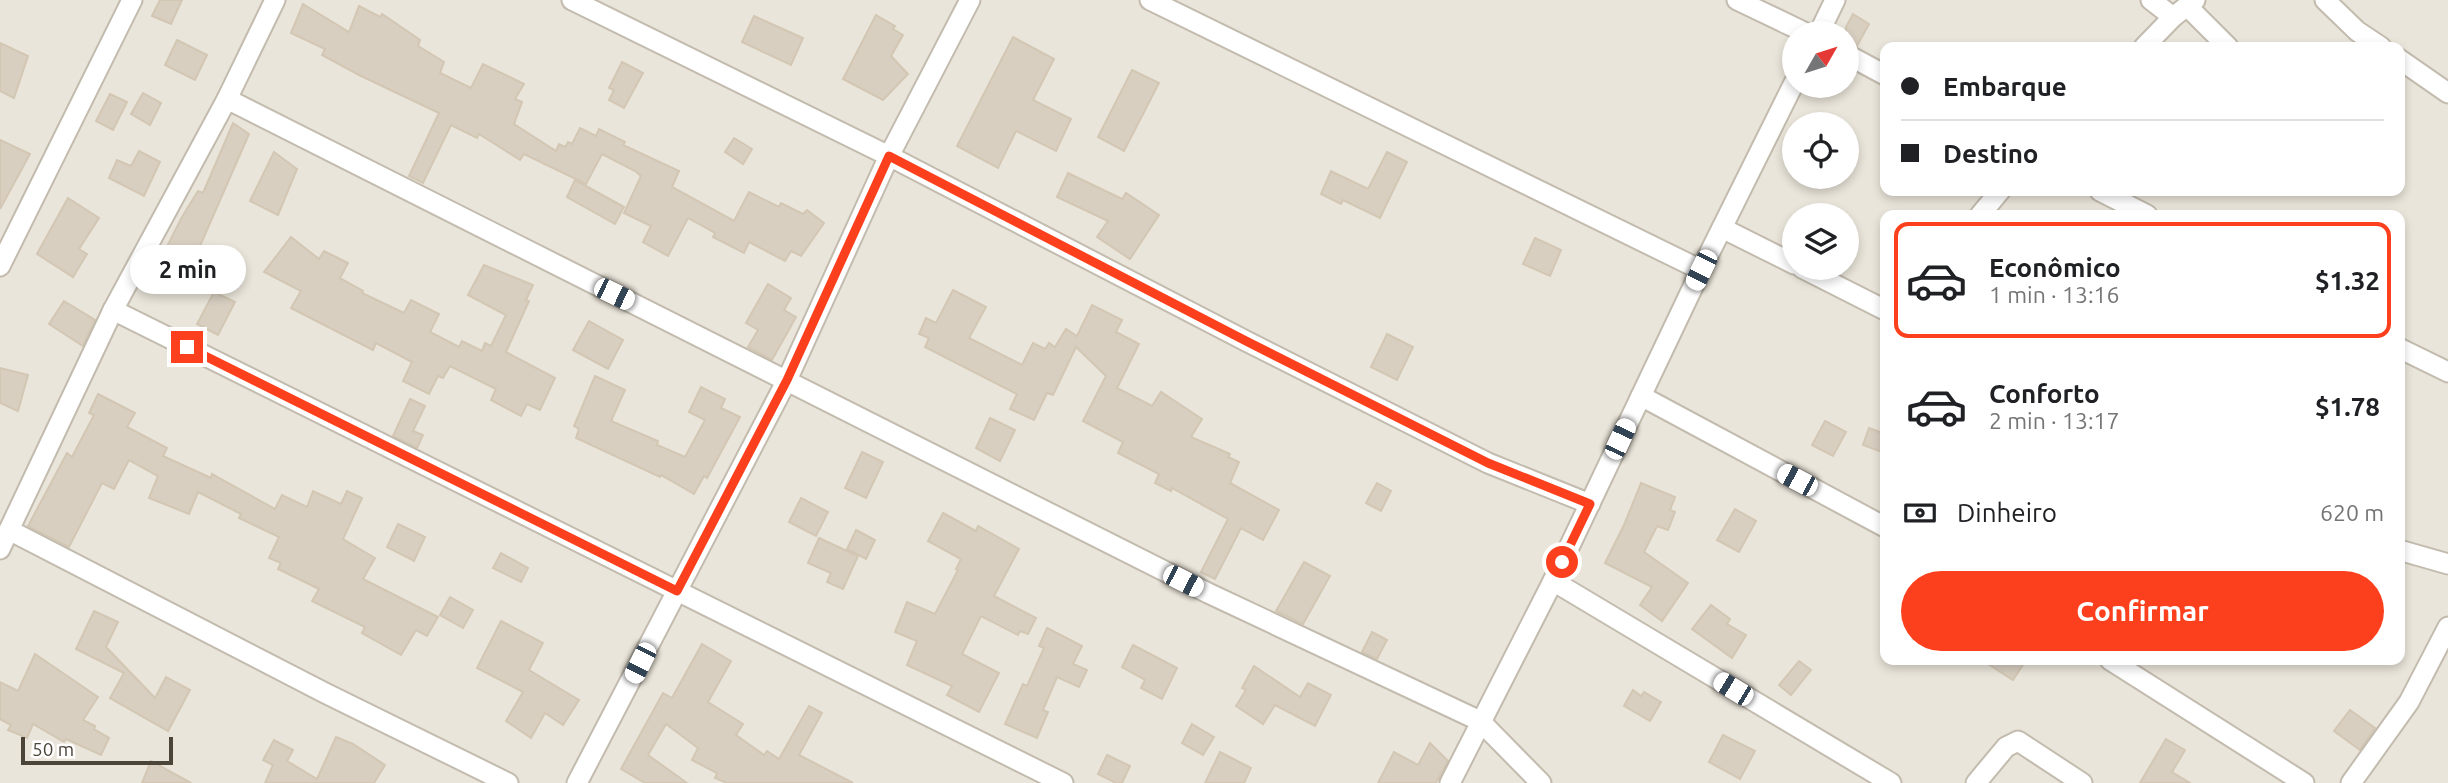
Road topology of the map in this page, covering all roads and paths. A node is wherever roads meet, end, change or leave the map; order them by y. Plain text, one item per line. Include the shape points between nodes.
1 (132, 0) edge
2 (275, 0) edge
3 (572, 0) edge
4 (970, 0) edge
5 (1150, 0) edge
6 (1737, 0) edge
7 (1835, 0) edge
8 (2151, 0) edge
9 (2325, 0) edge
10 (2185, 8) edge
11 (1825, 21) edge
12 (1782, 22) edge
13 (2149, 42) edge
14 (2222, 42) edge
15 (2374, 42) edge
16 (1859, 61) edge
17 (2405, 63) edge
18 (1880, 72) edge
19 (2448, 93) edge
20 (1787, 98) edge
21 (227, 99) junction
22 (889, 156) junction
23 (1996, 196) edge
24 (2110, 196) edge
25 (1984, 210) edge
26 (2137, 210) edge
27 (1722, 228) junction
28 (1782, 258) edge
29 (0, 266) edge
30 (1701, 270) junction
31 (1826, 280) edge
32 (1880, 307) edge
33 (113, 310) junction
34 (2405, 351) edge
35 (2448, 372) edge
36 (787, 380) junction
37 (1641, 396) junction
38 (1590, 504) junction
39 (1880, 524) edge
40 (9, 530) junction
41 (0, 549) edge
42 (2405, 552) edge
43 (2448, 564) edge
44 (1553, 581) junction
45 (677, 591) junction
46 (2448, 627) edge
47 (2118, 665) edge
48 (1480, 722) junction
49 (508, 783) edge
50 (577, 783) edge
51 (1063, 783) edge
52 (1450, 783) edge
53 (1541, 783) edge
54 (1891, 783) edge
55 (1976, 783) edge
56 (2082, 783) edge
57 (2304, 783) edge
58 (2351, 783) edge

1 - 29 street
2 - 21 street
3 - 22 street
4 - 22 street
5 - 30 street
6 - 12 street
7 - 11 street
8 - 10 street
9 - 15 street
10 - 13 street
10 - 14 street
16 - 18 street
17 - 19 street
20 - 27 street
21 - 33 street
21 - 36 street
22 - 36 street
22 - 38 street via 1488,463
23 - 25 street
24 - 26 street
27 - 28 street
27 - 30 street
30 - 37 street
31 - 32 street
33 - 40 street
33 - 45 street
34 - 35 street
36 - 45 street
36 - 48 street via 1208,593
37 - 38 street
37 - 39 street
38 - 44 street
40 - 41 street
40 - 49 street
42 - 43 street
44 - 48 street
44 - 54 street
45 - 50 street
45 - 51 street
46 - 58 street via 2409,702
47 - 57 street
48 - 52 street
48 - 53 street
55 - 56 street via 2006,747 2018,741

